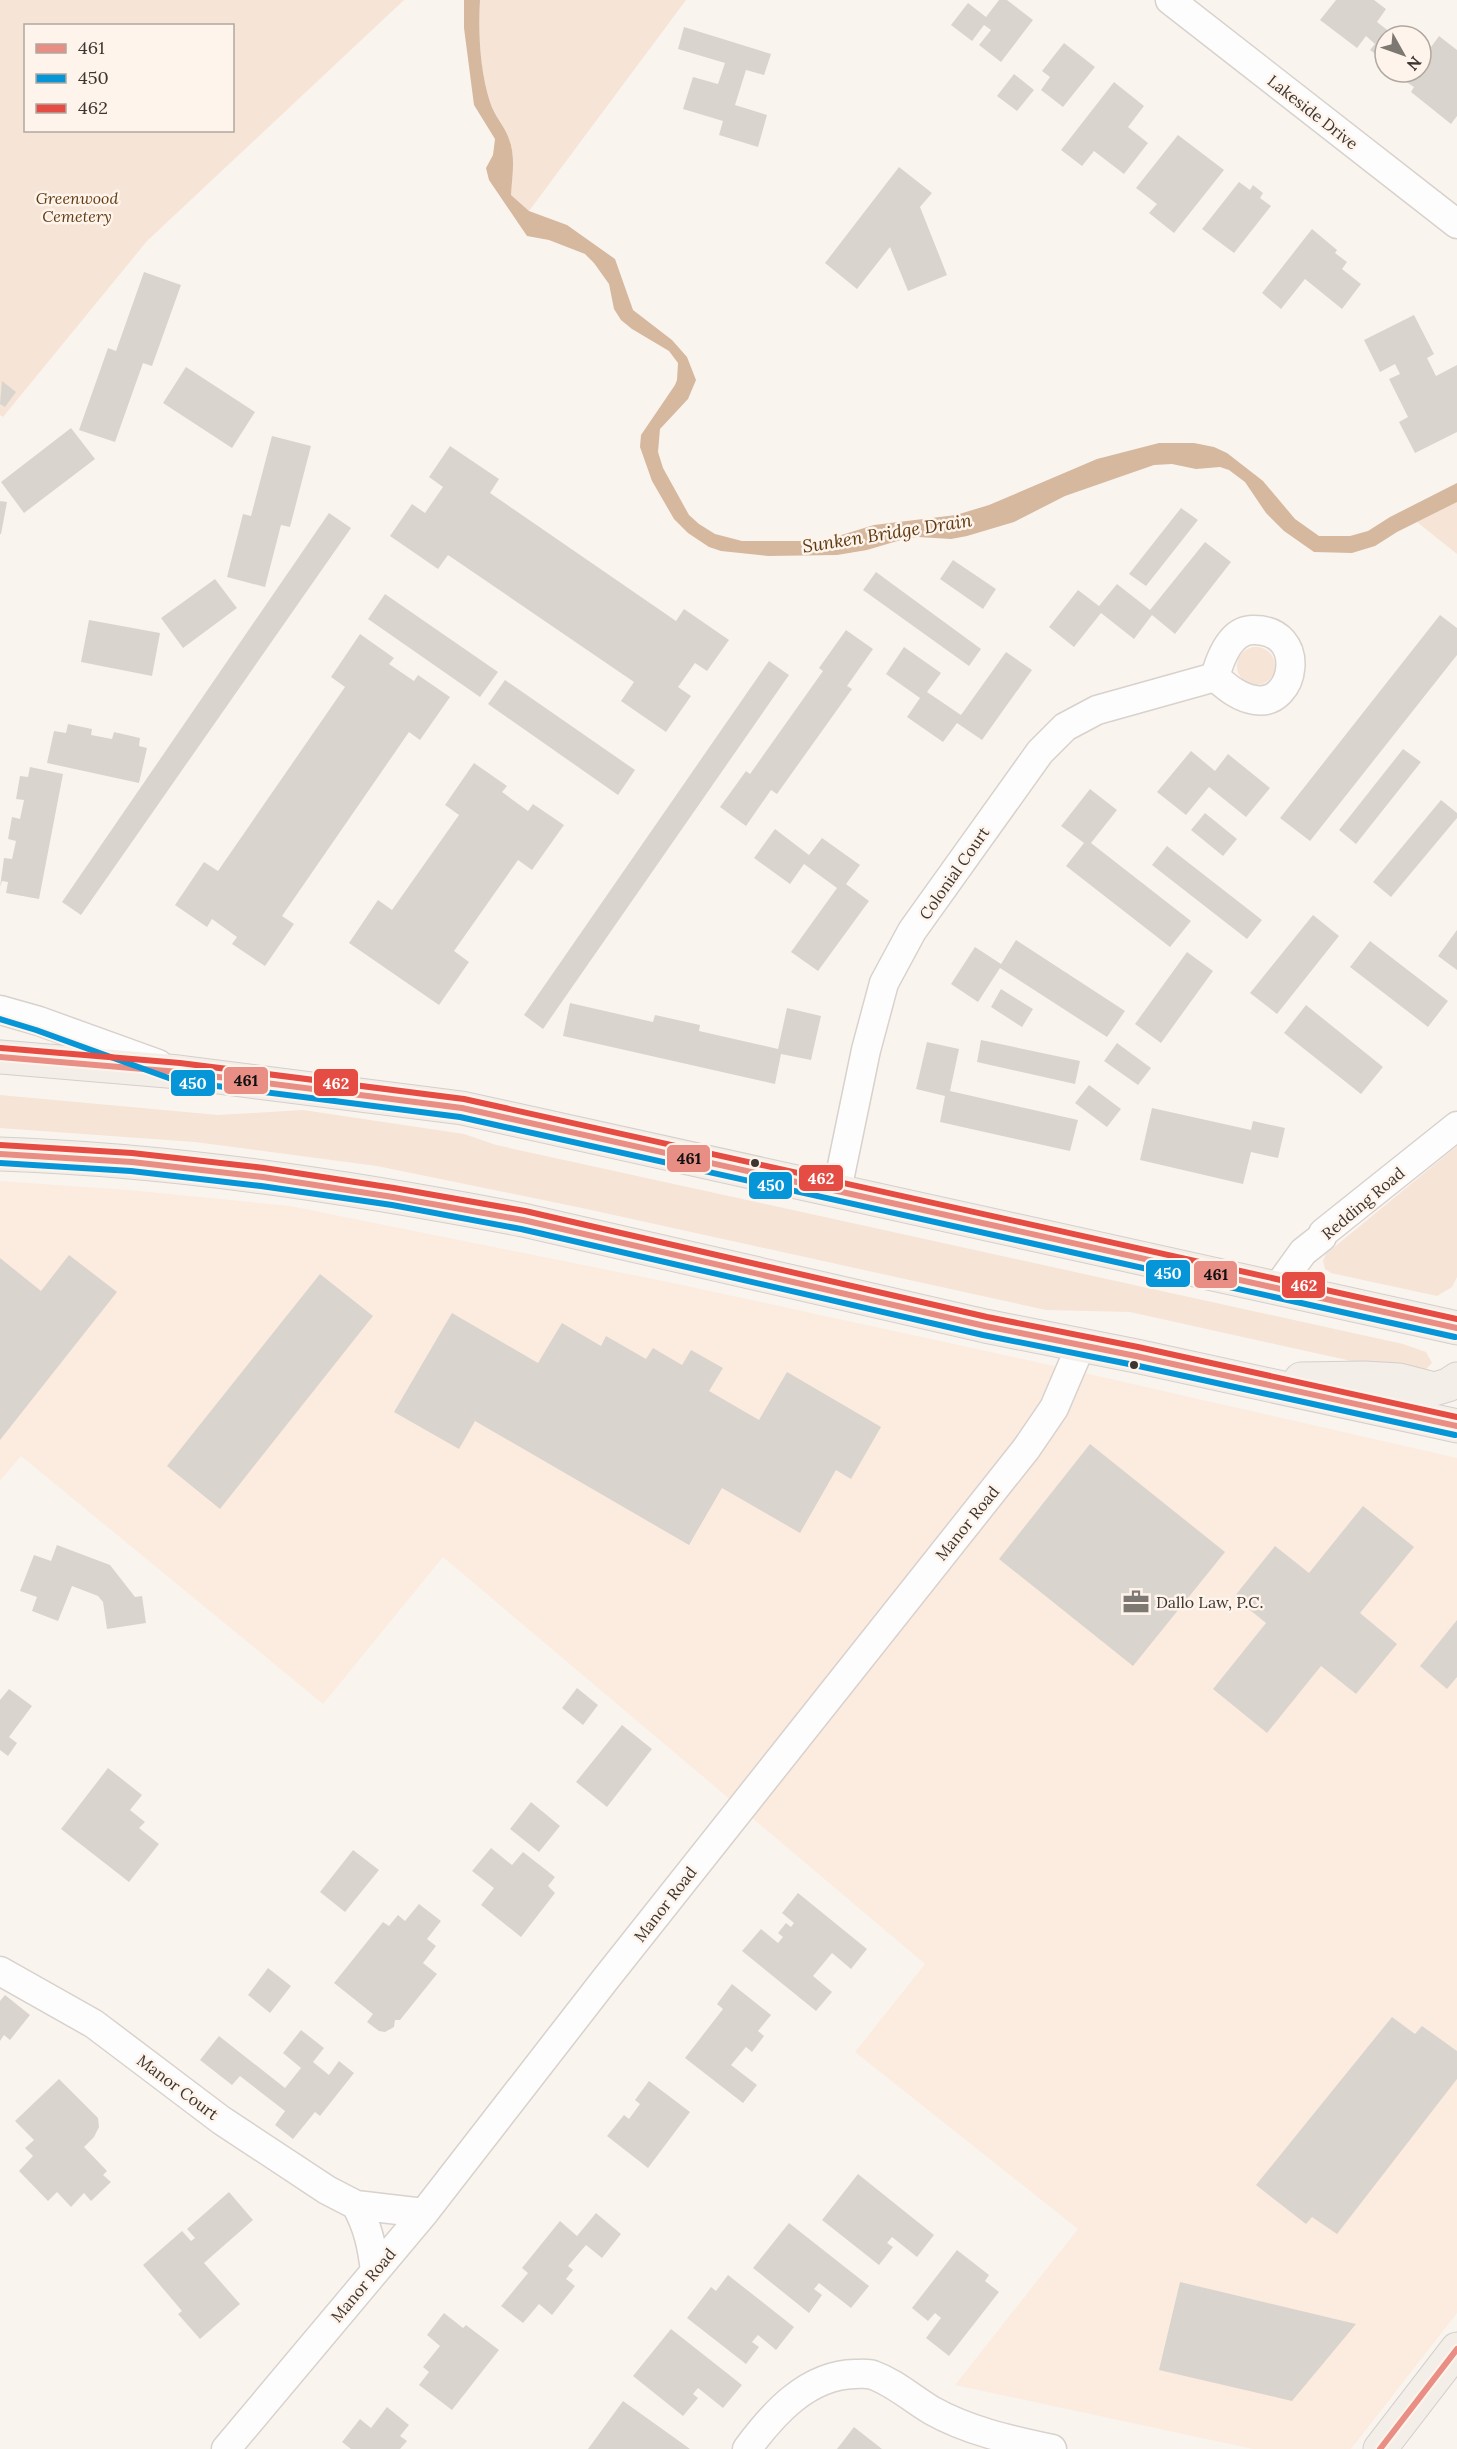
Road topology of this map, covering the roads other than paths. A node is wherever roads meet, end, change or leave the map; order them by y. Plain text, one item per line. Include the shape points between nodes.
1 (1170, 0) edge
2 (1457, 224) edge
3 (1215, 677) dead end
4 (0, 1010) edge
5 (0, 1057) edge
6 (179, 1072) junction
7 (1457, 1126) edge
8 (0, 1154) edge
9 (837, 1190) junction
10 (1277, 1288) junction
11 (1457, 1328) edge
12 (1081, 1345) junction
13 (1457, 1379) edge
14 (1251, 1381) junction
15 (1457, 1426) edge
16 (0, 1971) edge
17 (356, 2205) junction
18 (424, 2213) junction
19 (375, 2271) junction
20 (1457, 2349) edge
21 (226, 2449) edge
22 (747, 2449) edge
23 (1052, 2449) edge
24 (1380, 2449) edge

1 - 2 street, Lakeside Drive
3 - 9 street, Colonial Court via 1097,710 1065,727 1040,752 912,931 884,983
4 - 6 street
5 - 6 main road
6 - 9 main road via 462,1108
7 - 10 street, Redding Road via 1323,1233 1303,1252
8 - 12 main road via 110,1160 256,1175 461,1208
9 - 10 main road
10 - 11 main road
12 - 14 main road
12 - 18 street, Manor Road via 1054,1408 1026,1449
13 - 14 main road via 1434,1389 1399,1380 1364,1378
14 - 15 main road
16 - 17 street, Manor Court via 94,2024 221,2120
17 - 18 street, Manor Court
17 - 19 street via 366,2224
18 - 19 street, Manor Road
19 - 21 street, Manor Road
20 - 24 main road
22 - 23 street via 792,2398 842,2374 870,2374 897,2386 930,2410 968,2427

